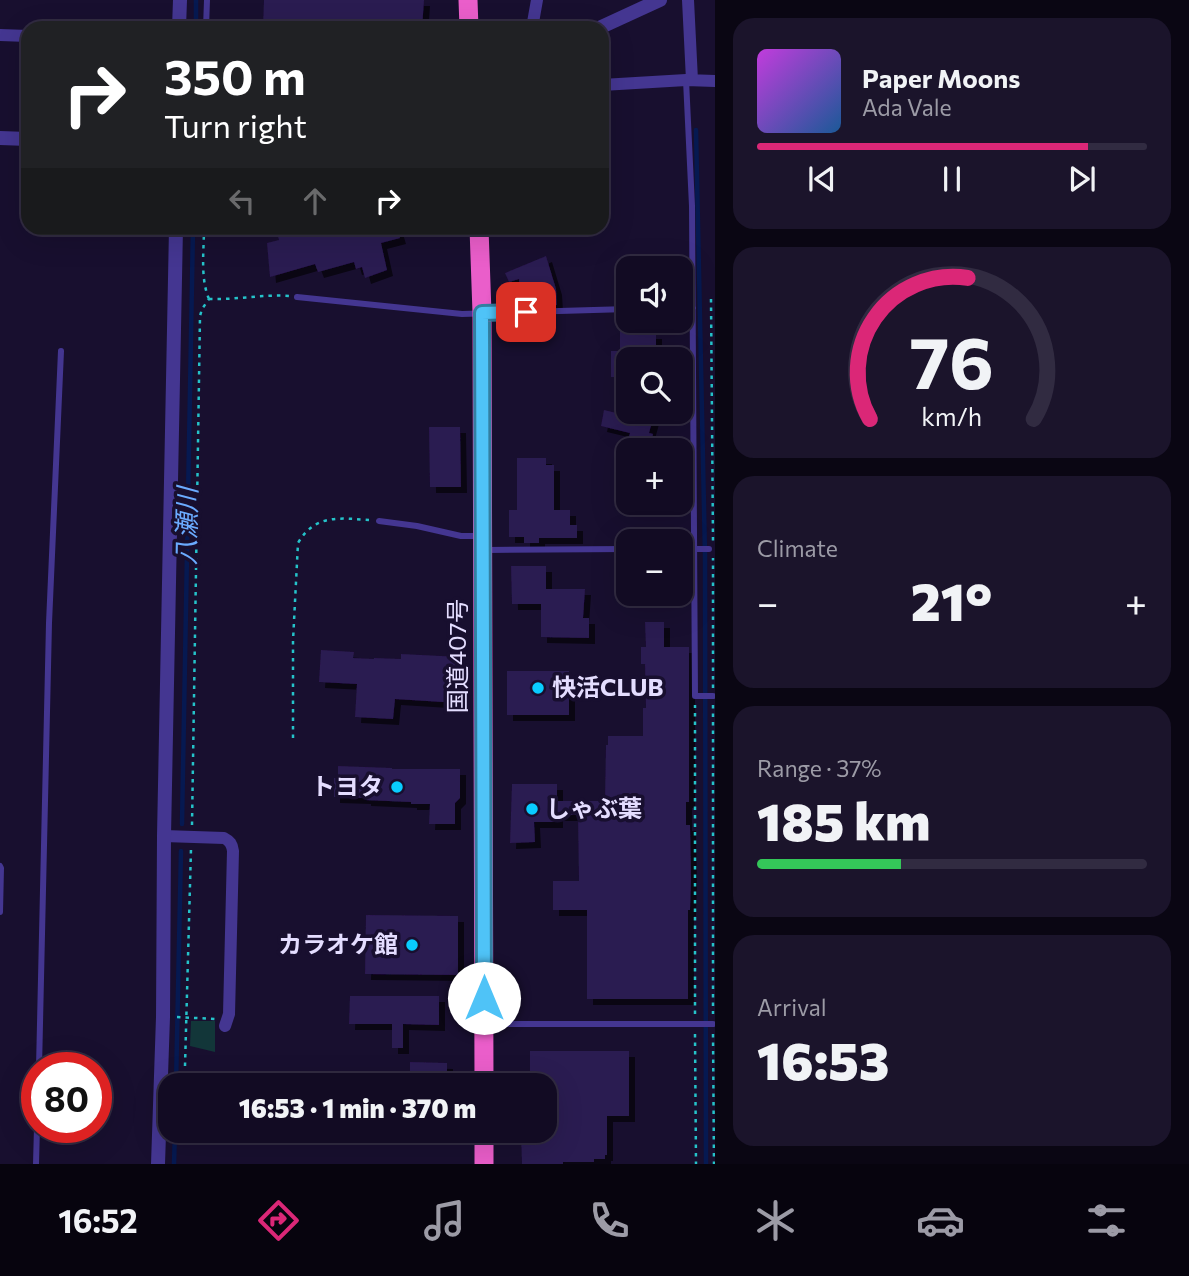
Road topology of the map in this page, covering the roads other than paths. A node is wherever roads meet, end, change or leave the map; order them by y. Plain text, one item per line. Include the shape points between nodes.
1 (180, 0) edge
2 (207, 0) edge
3 (468, 0) edge
4 (537, 0) edge
5 (660, 0) edge
6 (688, 0) edge
7 (179, 21) edge
8 (206, 21) edge
9 (469, 21) edge
10 (534, 21) edge
11 (609, 23) edge
12 (0, 35) edge
13 (21, 36) edge
14 (689, 80) junction
15 (715, 81) edge
16 (609, 85) edge
17 (0, 138) edge
18 (21, 139) edge
19 (176, 235) edge
20 (479, 235) edge
21 (692, 256) edge
22 (297, 297) road end
23 (693, 308) edge
24 (616, 309) edge
25 (482, 313) junction
26 (61, 351) dead end
27 (379, 521) road end
28 (482, 543) junction
29 (616, 549) edge
30 (693, 549) edge
31 (697, 549) junction
32 (709, 549) dead end
33 (711, 696) road end
34 (164, 836) junction
35 (0, 866) edge
36 (0, 912) edge
37 (221, 1023) road end
38 (484, 1024) junction
39 (712, 1024) edge
40 (39, 1052) edge
41 (484, 1073) edge
42 (37, 1143) edge
43 (484, 1143) edge
44 (36, 1164) edge
45 (158, 1164) edge
46 (484, 1164) edge

1 - 7 street
2 - 8 lane
3 - 9 highway
4 - 10 street
5 - 11 street
6 - 14 street
12 - 13 street
14 - 15 street
14 - 16 street
14 - 21 lane
17 - 18 street
19 - 34 street
20 - 25 highway, 国道407号
22 - 25 lane
23 - 31 lane
24 - 25 lane
25 - 28 highway, 国道407号
26 - 40 lane via 48,622
27 - 28 lane
28 - 29 lane
28 - 38 highway, 国道407号
30 - 31 lane
31 - 32 lane
31 - 33 lane via 697,696
34 - 37 street via 224,838 233,851 229,1014
34 - 45 street
35 - 36 lane
38 - 39 lane
38 - 41 highway, 国道407号
42 - 44 lane
43 - 46 highway

